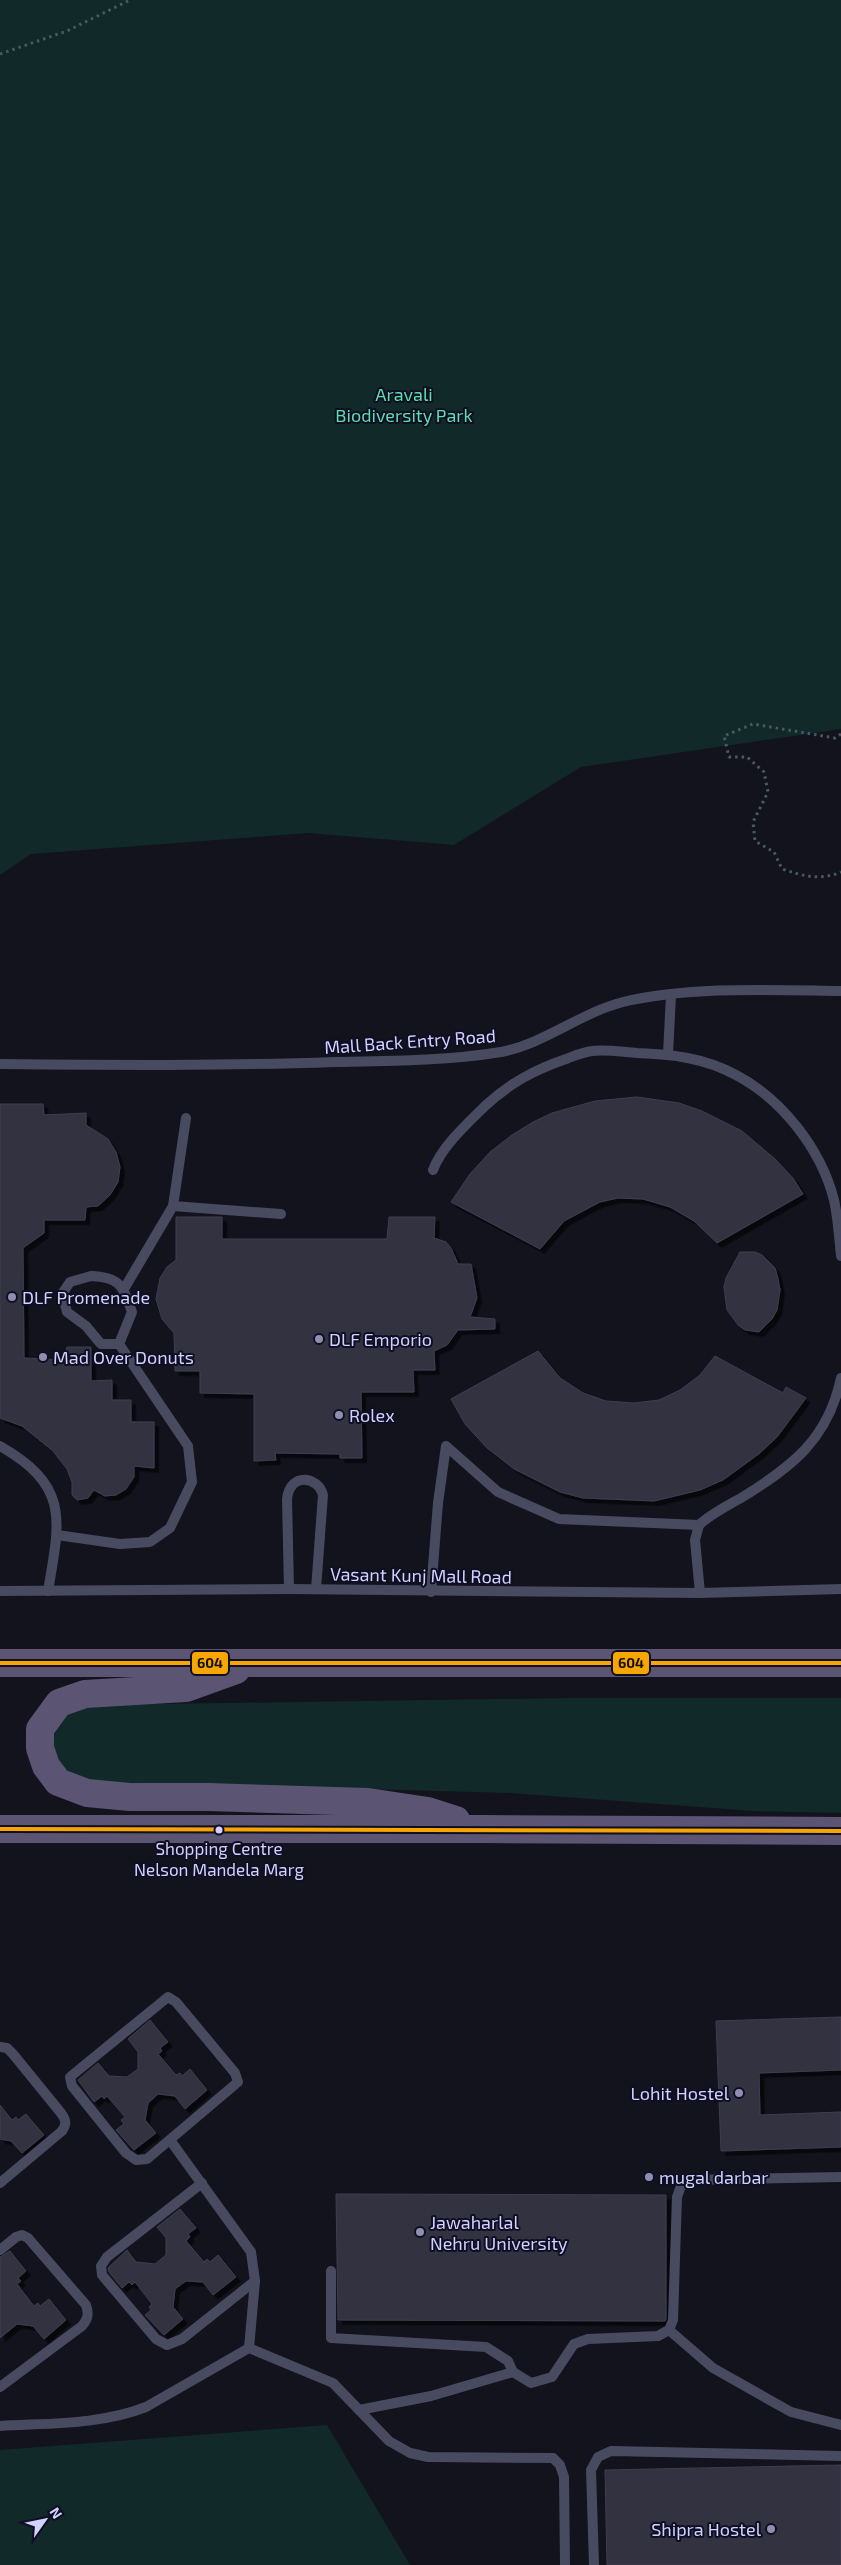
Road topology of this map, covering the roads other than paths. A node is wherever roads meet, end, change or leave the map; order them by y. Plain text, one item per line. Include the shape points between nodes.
1 (841, 991) edge
2 (671, 995) junction
3 (668, 1054) junction
4 (0, 1064) edge
5 (186, 1118) dead end
6 (432, 1170) dead end
7 (173, 1206) junction
8 (281, 1214) dead end
9 (841, 1256) edge
10 (124, 1289) junction
11 (119, 1344) junction
12 (841, 1378) edge
13 (0, 1446) edge
14 (699, 1525) junction
15 (57, 1535) junction
16 (289, 1589) junction
17 (841, 1589) edge
18 (316, 1590) junction
19 (0, 1591) edge
20 (48, 1591) junction
21 (431, 1592) junction
22 (700, 1593) junction
23 (256, 1663) junction
24 (841, 1663) edge
25 (0, 1664) edge
26 (0, 1829) edge
27 (484, 1829) junction
28 (841, 1831) edge
29 (0, 2047) edge
30 (170, 2140) junction
31 (841, 2177) edge
32 (0, 2183) edge
33 (202, 2183) junction
34 (0, 2250) edge
35 (332, 2271) dead end
36 (255, 2280) junction
37 (669, 2330) junction
38 (249, 2348) junction
39 (513, 2372) junction
40 (0, 2387) edge
41 (359, 2410) junction
42 (841, 2425) edge
43 (0, 2426) edge
44 (841, 2456) edge
45 (565, 2565) edge
46 (594, 2565) edge

1 - 2 lane, Mall Back Entry Road via 757,990
2 - 3 lane
2 - 4 lane, Mall Back Entry Road via 623,1002 586,1015 522,1046 451,1058 227,1066
3 - 6 lane via 593,1051 532,1072 501,1091 477,1114 444,1150
3 - 9 lane via 735,1074 762,1093 792,1121 814,1153 834,1198
5 - 7 lane
7 - 8 lane
7 - 10 lane
10 - 11 lane via 132,1312
10 - 11 lane via 108,1276 91,1276 70,1282 62,1294 67,1312 86,1326 101,1344
11 - 15 lane via 188,1446 192,1482 170,1528 150,1542 120,1544
12 - 14 lane via 820,1434 804,1452 767,1482
13 - 15 lane via 21,1458 40,1475 52,1494 57,1513
14 - 21 lane via 559,1519 498,1492 446,1446
14 - 22 lane via 695,1540
15 - 20 lane
16 - 18 lane, Vasant Kunj Mall Road
16 - 18 lane via 287,1499 292,1483 299,1480 316,1483 323,1495
16 - 20 lane, Vasant Kunj Mall Road
17 - 22 lane, Vasant Kunj Mall Road
18 - 21 lane, Vasant Kunj Mall Road
19 - 20 lane, Vasant Kunj Mall Road
21 - 22 lane, Vasant Kunj Mall Road
23 - 24 main road
23 - 25 main road
23 - 27 main road via 186,1688 84,1694 60,1703 40,1729 40,1748 46,1766 58,1782 87,1793 130,1797 208,1796 368,1802 428,1811
26 - 27 main road
27 - 28 main road
29 - 32 lane via 13,2054 61,2113 65,2126 62,2132
30 - 30 lane via 236,2086 238,2078 168,1996 72,2074 70,2081 136,2160 147,2159
30 - 33 lane
31 - 37 lane via 692,2180 682,2186 677,2197 673,2320
33 - 36 lane via 251,2252
33 - 36 lane via 107,2257 101,2266 102,2275 156,2340 167,2345 182,2339
34 - 40 lane via 16,2237 28,2238 86,2305 88,2312 82,2326
35 - 39 lane via 331,2338 486,2347 508,2361
36 - 38 lane
37 - 39 lane via 658,2336 588,2339 574,2344 552,2377 530,2383
37 - 42 lane via 712,2368 791,2412
38 - 41 lane via 333,2383
38 - 43 lane via 132,2413 104,2420
39 - 41 lane via 431,2396
41 - 45 lane via 389,2441 410,2453 428,2457 552,2458 564,2477
44 - 46 lane via 611,2450 598,2457 591,2470

